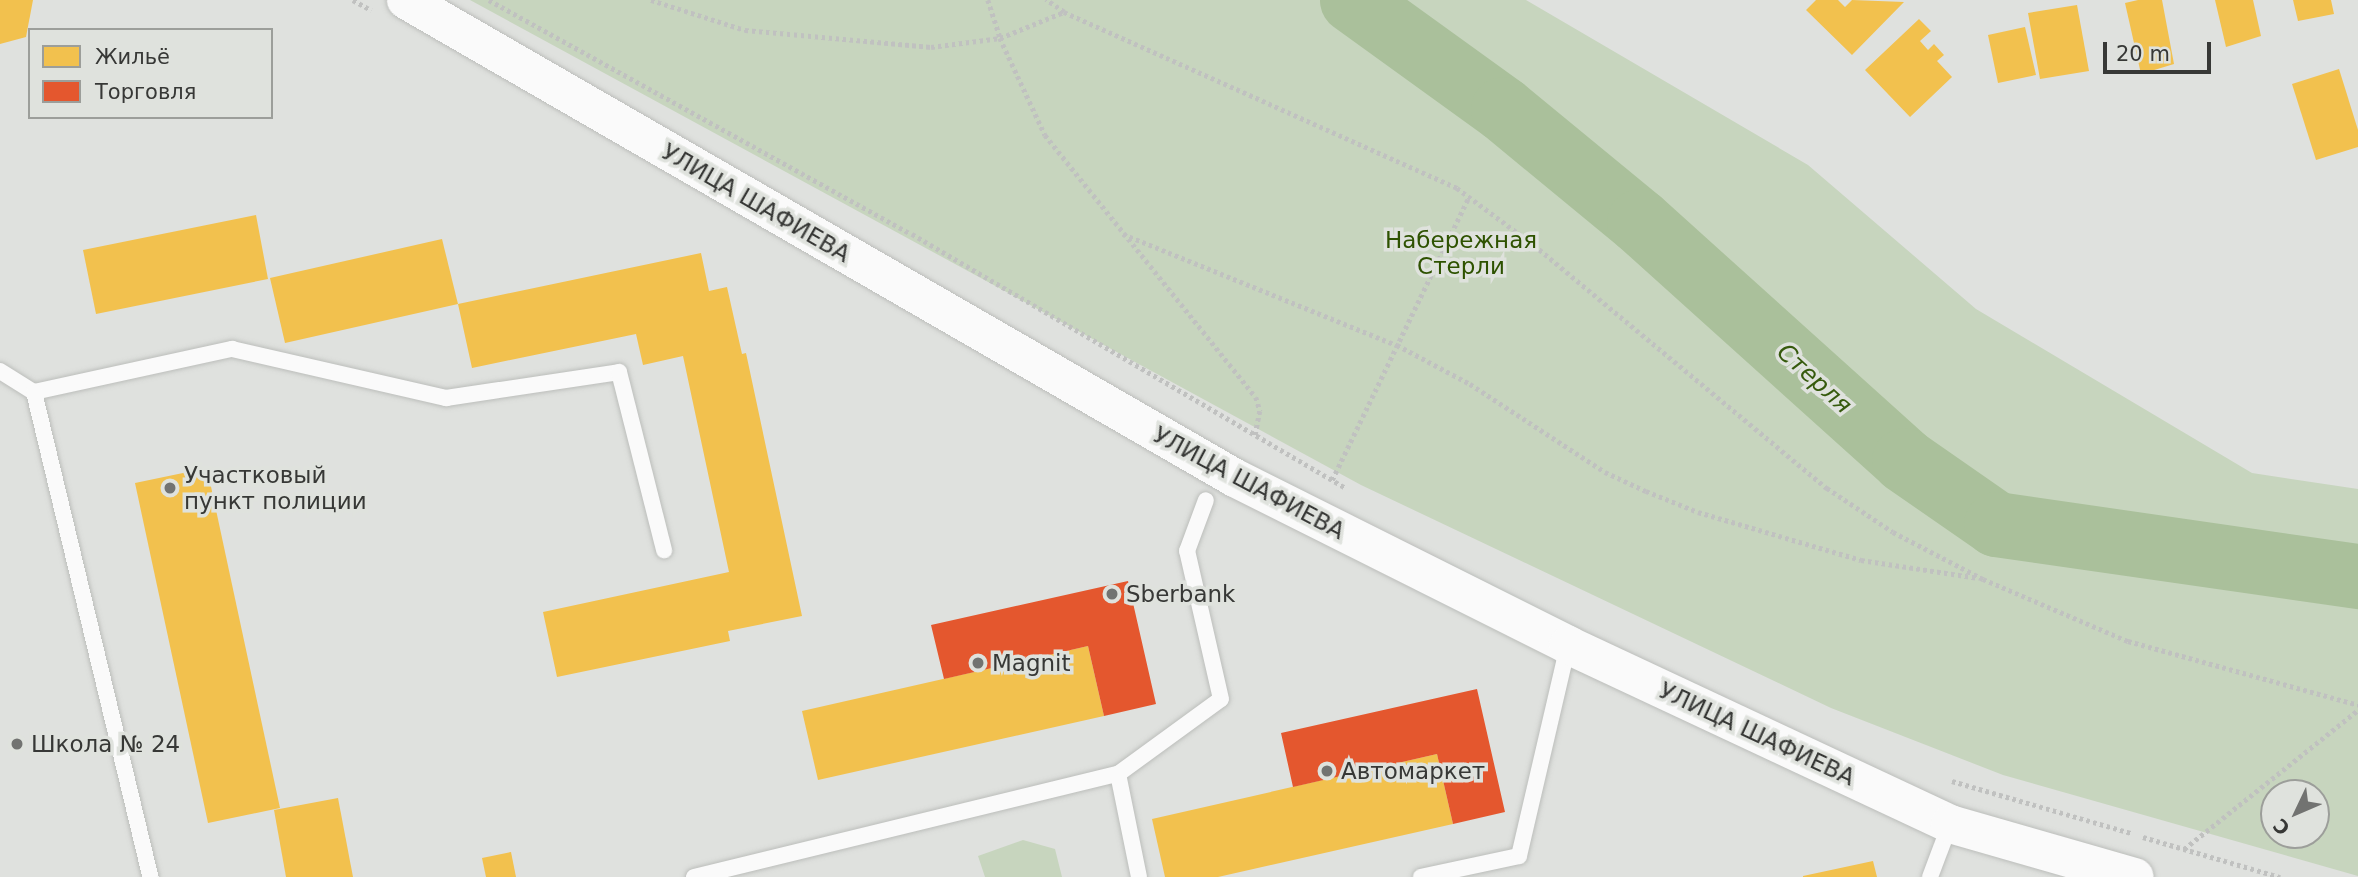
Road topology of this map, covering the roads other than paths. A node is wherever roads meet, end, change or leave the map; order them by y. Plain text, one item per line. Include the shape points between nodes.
1 (405, 0) edge
2 (0, 371) edge
3 (34, 393) junction
4 (1206, 500) dead end
5 (664, 550) dead end
6 (1568, 645) junction
7 (1118, 774) junction
8 (1951, 824) junction
9 (150, 877) edge
10 (694, 877) edge
11 (1139, 877) edge
12 (1421, 877) edge
13 (1930, 877) edge
14 (2135, 877) edge

1 - 6 street, УЛИЦА ШАФИЕВА via 1162,438
2 - 3 lane
3 - 5 lane via 232,349 446,398 619,372
3 - 9 lane
4 - 7 lane via 1187,551 1221,699
6 - 8 street, УЛИЦА ШАФИЕВА
6 - 12 lane via 1519,856
7 - 10 lane
7 - 11 lane
8 - 13 lane
8 - 14 street, УЛИЦА ШАФИЕВА

